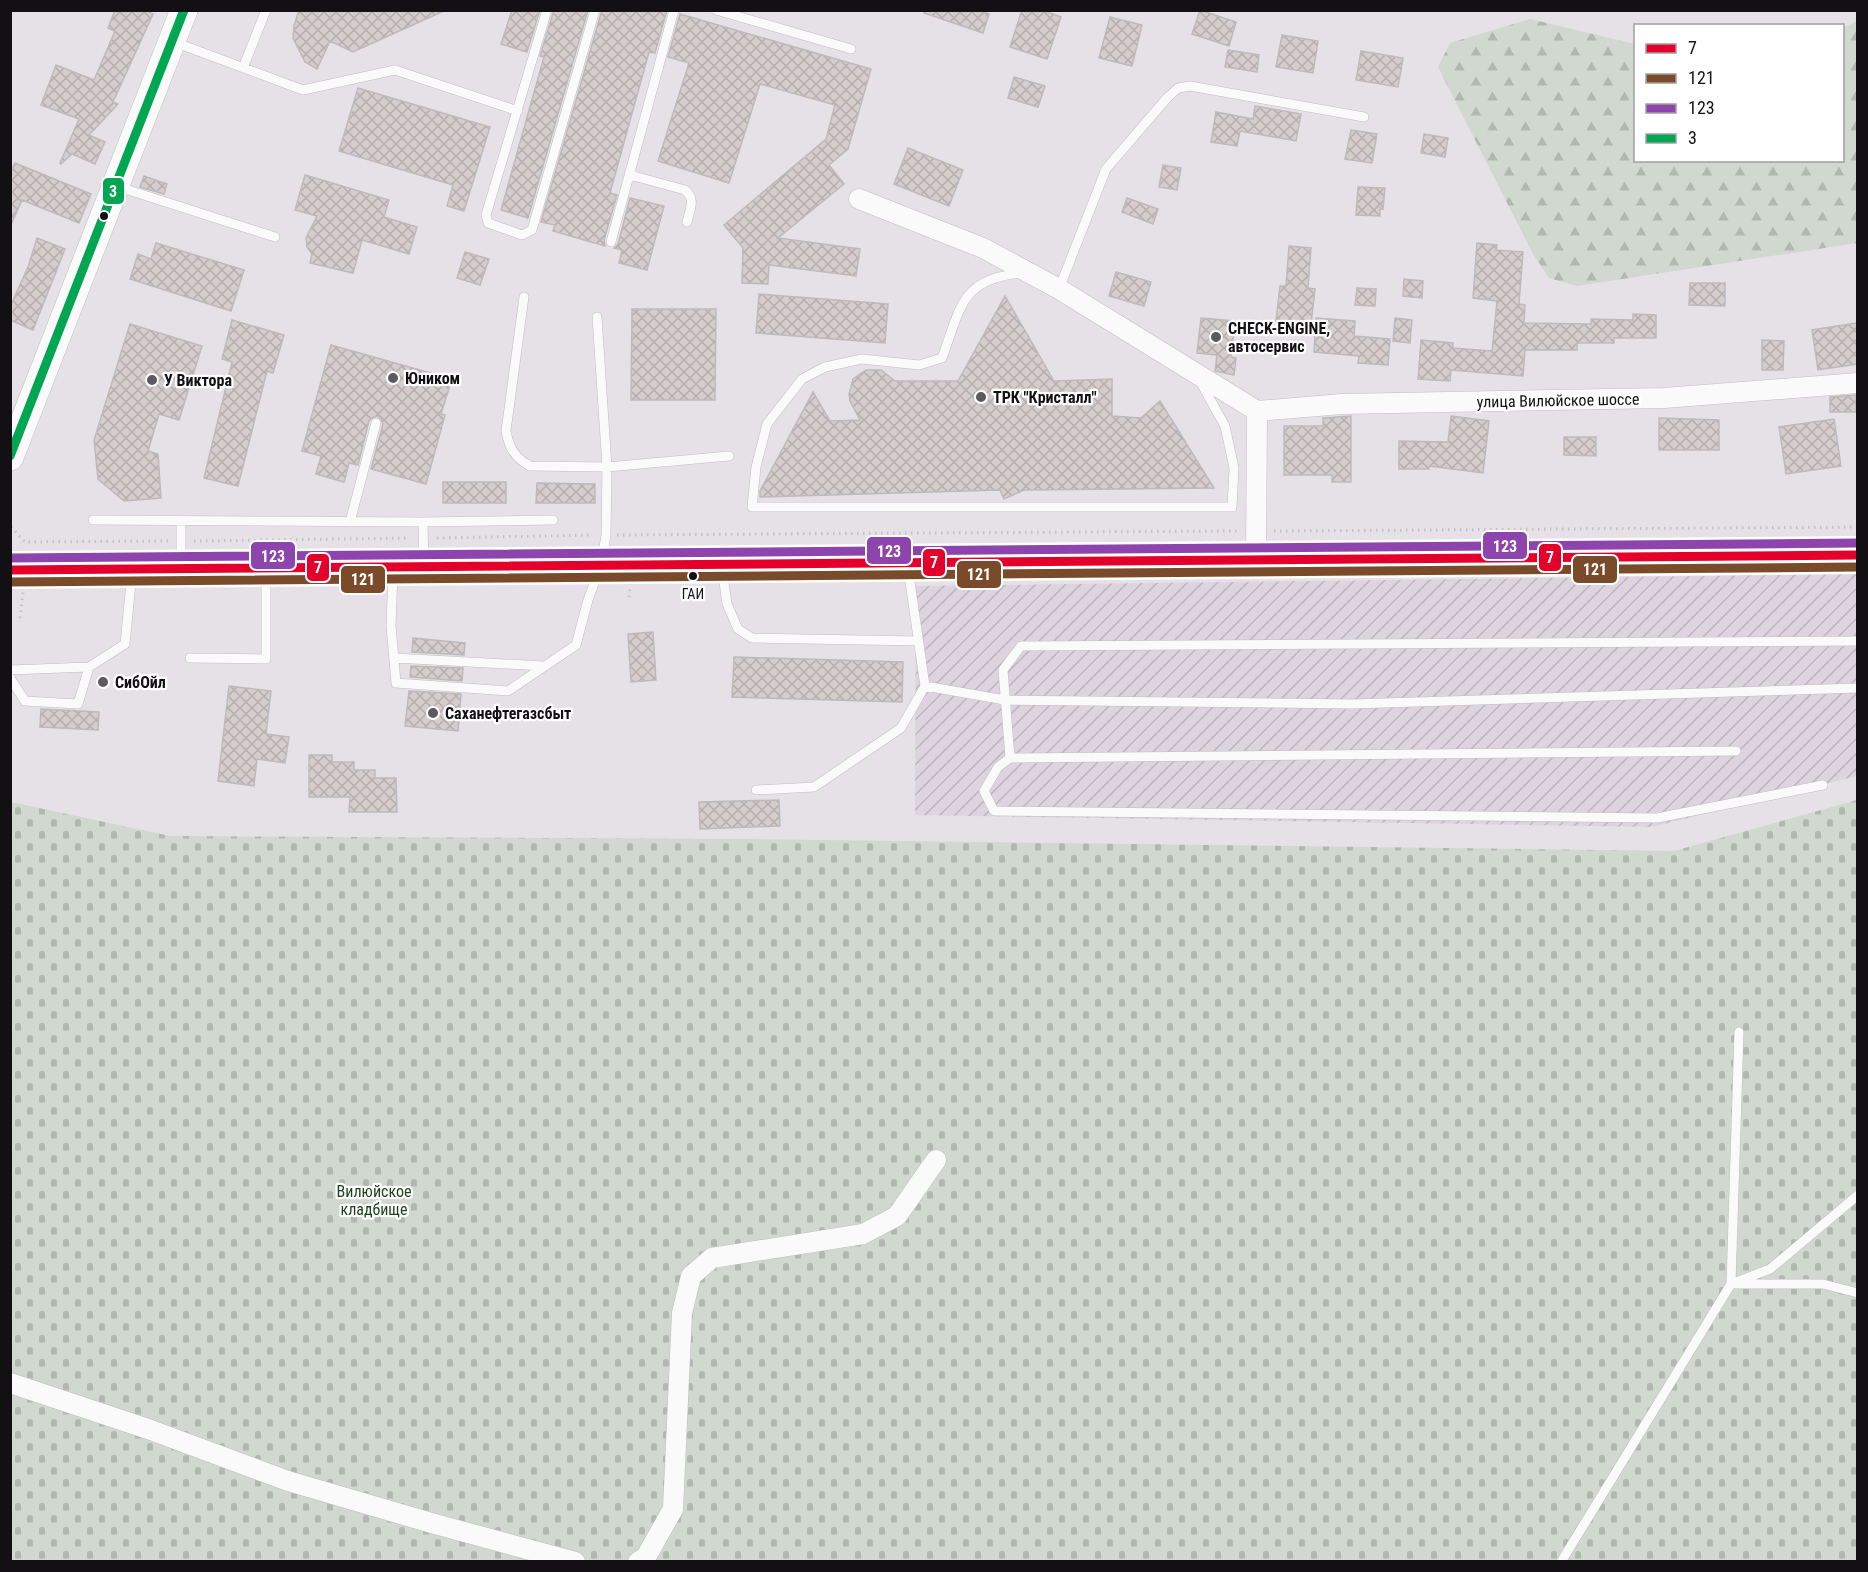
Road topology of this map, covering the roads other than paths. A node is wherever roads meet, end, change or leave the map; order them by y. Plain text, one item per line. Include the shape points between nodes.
1 (184, 10) edge
2 (266, 10) edge
3 (547, 10) edge
4 (595, 10) edge
5 (674, 10) edge
6 (716, 10) edge
7 (172, 42) junction
8 (851, 49) dead end
9 (243, 68) junction
10 (518, 111) junction
11 (1364, 117) dead end
12 (630, 175) junction
13 (117, 186) junction
14 (859, 199) dead end
15 (687, 222) dead end
16 (276, 237) dead end
17 (611, 242) dead end
18 (1028, 273) junction
19 (1059, 289) junction
20 (524, 297) dead end
21 (597, 317) dead end
22 (1194, 372) junction
23 (1857, 383) edge
24 (1257, 411) junction
25 (376, 423) dead end
26 (729, 456) dead end
27 (10, 457) edge
28 (607, 467) junction
29 (93, 520) dead end
30 (554, 520) dead end
31 (181, 521) junction
32 (350, 522) junction
33 (423, 522) junction
34 (424, 552) junction
35 (181, 555) junction
36 (1857, 555) edge
37 (1256, 561) junction
38 (907, 563) junction
39 (722, 564) junction
40 (601, 565) junction
41 (393, 567) junction
42 (266, 568) junction
43 (132, 569) junction
44 (10, 570) edge
45 (918, 641) junction
46 (1857, 641) edge
47 (190, 658) dead end
48 (394, 658) junction
49 (544, 666) junction
50 (89, 667) junction
51 (10, 670) edge
52 (10, 678) edge
53 (925, 686) junction
54 (1857, 688) edge
55 (1005, 700) junction
56 (1736, 751) dead end
57 (1010, 758) junction
58 (1823, 785) dead end
59 (756, 790) dead end
60 (1739, 1032) dead end
61 (936, 1160) dead end
62 (1857, 1195) edge
63 (1731, 1284) junction
64 (1857, 1293) edge
65 (10, 1383) edge
66 (575, 1562) edge
67 (638, 1562) edge
68 (1561, 1562) edge

1 - 7 main road
2 - 9 lane
3 - 10 lane
4 - 10 lane via 532,230 522,235 488,223 486,215
5 - 12 lane
6 - 8 lane
7 - 9 lane
7 - 13 main road
9 - 10 lane via 303,90 395,70
11 - 19 lane via 1190,86 1178,88 1106,169
12 - 15 lane via 690,194
12 - 17 lane
13 - 16 lane
13 - 27 main road
14 - 18 street via 983,248
18 - 19 street
18 - 22 lane via 1002,275 981,284 962,301 942,358 919,365 862,359 825,367 802,379 767,424 756,467 752,507 1232,507 1234,468 1226,426
19 - 22 street
20 - 28 lane via 506,431 509,444 514,454 530,466
21 - 28 lane
22 - 24 street
23 - 24 street, улица Вилюйское шоссе via 1664,398 1342,404
24 - 37 street
25 - 32 lane
26 - 28 lane
28 - 40 lane via 606,535
29 - 31 lane
30 - 33 lane
31 - 32 lane
31 - 35 lane
32 - 33 lane
33 - 34 lane
34 - 40 main road
34 - 41 main road
35 - 42 main road
35 - 43 main road
36 - 37 main road
37 - 38 main road
38 - 39 main road
38 - 45 lane
39 - 40 main road
39 - 45 lane via 727,604 738,628 752,638
40 - 49 lane via 576,645
41 - 42 main road
41 - 48 lane
42 - 47 lane via 266,659
43 - 44 main road
43 - 50 lane via 125,644
45 - 53 lane
46 - 55 lane via 1021,646 1003,670
48 - 49 lane
48 - 49 lane via 396,683 508,691
50 - 51 lane
50 - 52 lane via 78,704 25,702
53 - 55 lane
53 - 59 lane via 901,728 814,787
54 - 55 lane via 1353,704
55 - 57 lane
56 - 57 lane
57 - 58 lane via 998,767 984,791 994,811 1657,818
60 - 63 lane
61 - 67 street via 897,1216 863,1234 712,1258 691,1276 682,1313 673,1509 646,1557
62 - 63 lane via 1770,1269
63 - 64 lane via 1823,1284
63 - 68 lane
65 - 66 street via 288,1481

